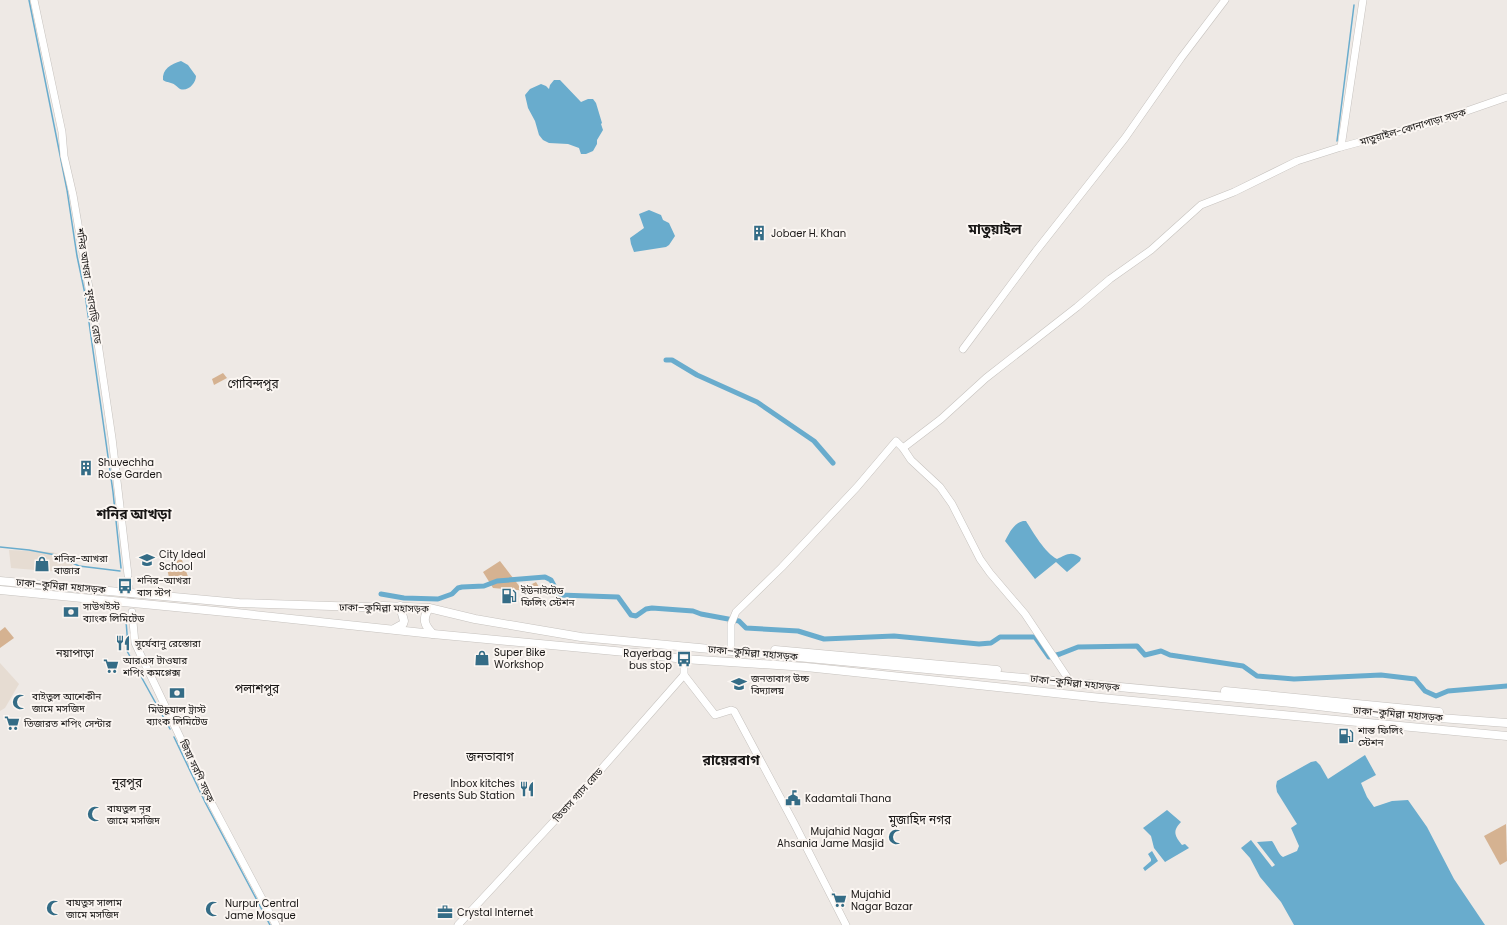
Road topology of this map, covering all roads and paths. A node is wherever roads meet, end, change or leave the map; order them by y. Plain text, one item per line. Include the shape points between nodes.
1 (34, 0) edge
2 (1225, 0) edge
3 (1363, 0) edge
4 (1507, 97) edge
5 (1340, 147) junction
6 (963, 349) dead end
7 (903, 448) junction
8 (128, 575) tunnel mouth
9 (0, 576) edge
10 (0, 581) edge
11 (0, 590) edge
12 (262, 604) junction
13 (400, 606) junction
14 (429, 608) junction
15 (132, 612) dead end
16 (393, 629) junction
17 (434, 634) junction
18 (648, 643) junction
19 (731, 646) junction
20 (684, 659) junction
21 (684, 675) junction
22 (1067, 677) junction
23 (1507, 722) edge
24 (1507, 736) edge
25 (276, 925) edge
26 (458, 925) edge
27 (846, 925) edge

1 - 8 street, শনির আখরা - মৃধাবাড়ি রোড via 62,132 64,156 95,323
2 - 6 street via 1125,138
3 - 5 street
4 - 5 street, মাতুয়াইল-কোনাপাড়া সড়ক via 1438,121
5 - 7 street, মাতুয়াইল-কোনাপাড়া সড়ক via 1297,161 1201,205 1151,250 1110,279
7 - 19 street via 896,442 782,567 736,612 731,624
7 - 22 street via 948,498 980,559 1025,614
9 - 12 highway via 207,595
10 - 12 highway, ঢাকা–কুমিল্লা মহাসড়ক
11 - 16 highway, ঢাকা–কুমিল্লা মহাসড়ক
12 - 13 highway, ঢাকা–কুমিল্লা মহাসড়ক
13 - 14 highway, ঢাকা–কুমিল্লা মহাসড়ক
13 - 16 highway via 404,621
14 - 17 highway via 424,620
14 - 18 highway, ঢাকা–কুমিল্লা মহাসড়ক via 475,619 581,637
15 - 25 street, জিয়া সরণি সড়ক via 136,643 213,806
16 - 17 highway, ঢাকা–কুমিল্লা মহাসড়ক
17 - 20 highway, ঢাকা–কুমিল্লা মহাসড়ক
18 - 19 highway
18 - 23 highway, ঢাকা–কুমিল্লা মহাসড়ক via 1386,714
19 - 22 highway
20 - 21 street
20 - 24 highway, ঢাকা–কুমিল্লা মহাসড়ক via 806,667 1094,698
21 - 26 street, তিতাস গ্যাস রোড via 582,791
21 - 27 street via 715,715 734,711
22 - 23 highway via 1319,700

